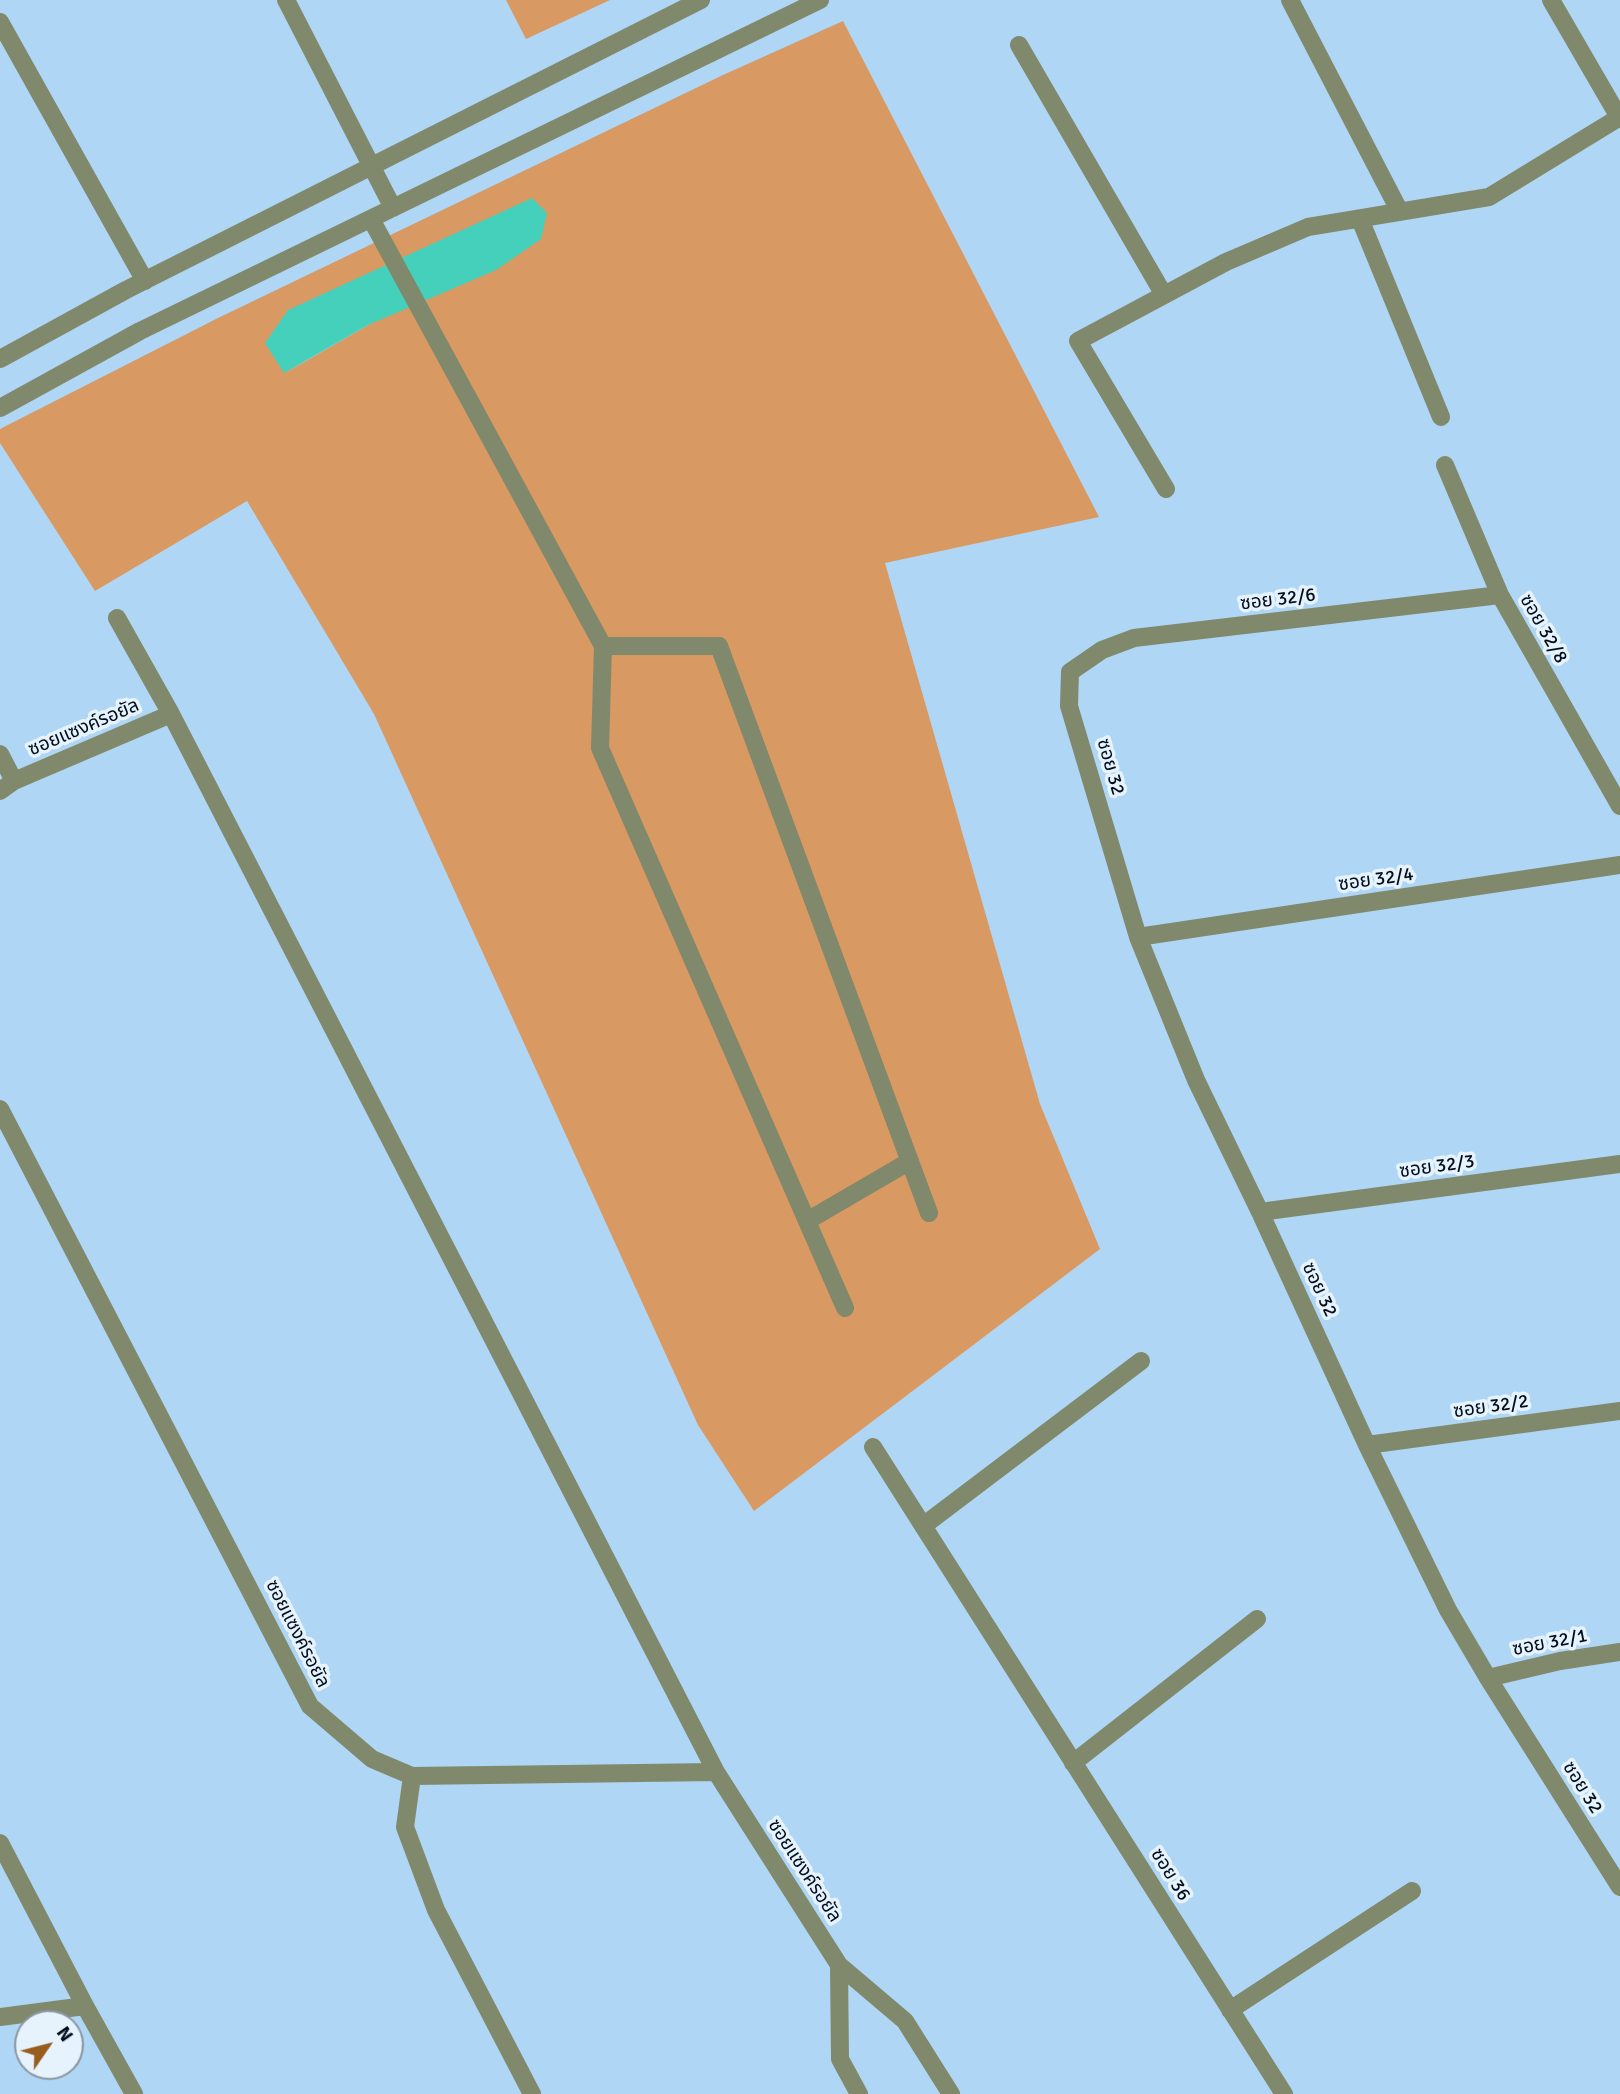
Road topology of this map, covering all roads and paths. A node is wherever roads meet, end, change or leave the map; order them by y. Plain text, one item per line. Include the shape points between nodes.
1 (286, 0) edge
2 (701, 0) edge
3 (820, 0) edge
4 (1290, 0) edge
5 (1551, 0) edge
6 (0, 22) edge
7 (1019, 45) dead end
8 (1620, 118) edge
9 (372, 167) junction
10 (393, 208) junction
11 (1400, 212) junction
12 (371, 219) junction
13 (1360, 219) junction
14 (145, 281) junction
15 (1164, 295) junction
16 (0, 359) edge
17 (0, 408) edge
18 (1441, 418) dead end
19 (1445, 465) dead end
20 (1166, 489) dead end
21 (1500, 596) junction
22 (117, 618) dead end
23 (603, 646) junction
24 (1070, 672) joint
25 (171, 714) junction
26 (0, 754) edge
27 (7, 786) edge
28 (1620, 806) edge
29 (1620, 865) edge
30 (1138, 937) junction
31 (0, 1110) edge
32 (910, 1161) junction
33 (1620, 1164) edge
34 (1260, 1212) junction
35 (929, 1213) dead end
36 (807, 1221) junction
37 (845, 1308) dead end
38 (1141, 1361) dead end
39 (1620, 1410) edge
40 (1367, 1445) junction
41 (873, 1447) dead end
42 (923, 1525) junction
43 (1257, 1619) dead end
44 (1620, 1652) edge
45 (1488, 1678) junction
46 (1073, 1763) junction
47 (716, 1772) junction
48 (412, 1776) junction
49 (0, 1843) edge
50 (1620, 1887) edge
51 (1412, 1891) dead end
52 (839, 1965) junction
53 (85, 2006) junction
54 (1230, 2010) junction
55 (0, 2017) edge
56 (134, 2094) edge
57 (533, 2094) edge
58 (859, 2094) edge
59 (951, 2094) edge
60 (1284, 2094) edge

1 - 9 street
2 - 9 street
3 - 10 street
4 - 11 street
5 - 8 street
6 - 14 street
7 - 15 street
8 - 11 street via 1489,197
9 - 10 street
9 - 14 street
10 - 12 street
11 - 13 street
12 - 17 street via 140,331
12 - 23 street
13 - 15 street via 1308,227
13 - 18 street
14 - 16 street
15 - 20 street via 1078,341
19 - 21 street, ซอย 32/8
21 - 24 street, ซอย 32/6 via 1135,638 1101,650
21 - 28 street, ซอย 32/8
22 - 25 street
23 - 32 street via 719,646
23 - 36 street via 600,748
24 - 30 street, ซอย 32 via 1069,706
25 - 27 street, ซอยแซงค์รอยัล
25 - 47 street
26 - 27 street, ซอยแซงค์รอยัล
29 - 30 street, ซอย 32/4
30 - 34 street, ซอย 32 via 1196,1080
31 - 48 street, ซอยแซงค์รอยัล via 310,1706 372,1759
32 - 35 street
32 - 36 street
33 - 34 street, ซอย 32/3
34 - 40 street, ซอย 32
36 - 37 street
38 - 42 street
39 - 40 street, ซอย 32/2
40 - 45 street, ซอย 32 via 1448,1610
41 - 42 street, ซอย 36
42 - 46 street, ซอย 36
43 - 46 street
44 - 45 street, ซอย 32/1
45 - 50 street, ซอย 32
46 - 54 street, ซอย 36
47 - 48 street, ซอยแซงค์รอยัล
47 - 52 street, ซอยแซงค์รอยัล
48 - 57 street via 405,1828 436,1910
49 - 53 street
51 - 54 street
52 - 58 street via 840,2059
52 - 59 street, ซอยแซงค์รอยัล via 905,2021
53 - 55 street
53 - 56 street
54 - 60 street, ซอย 36

